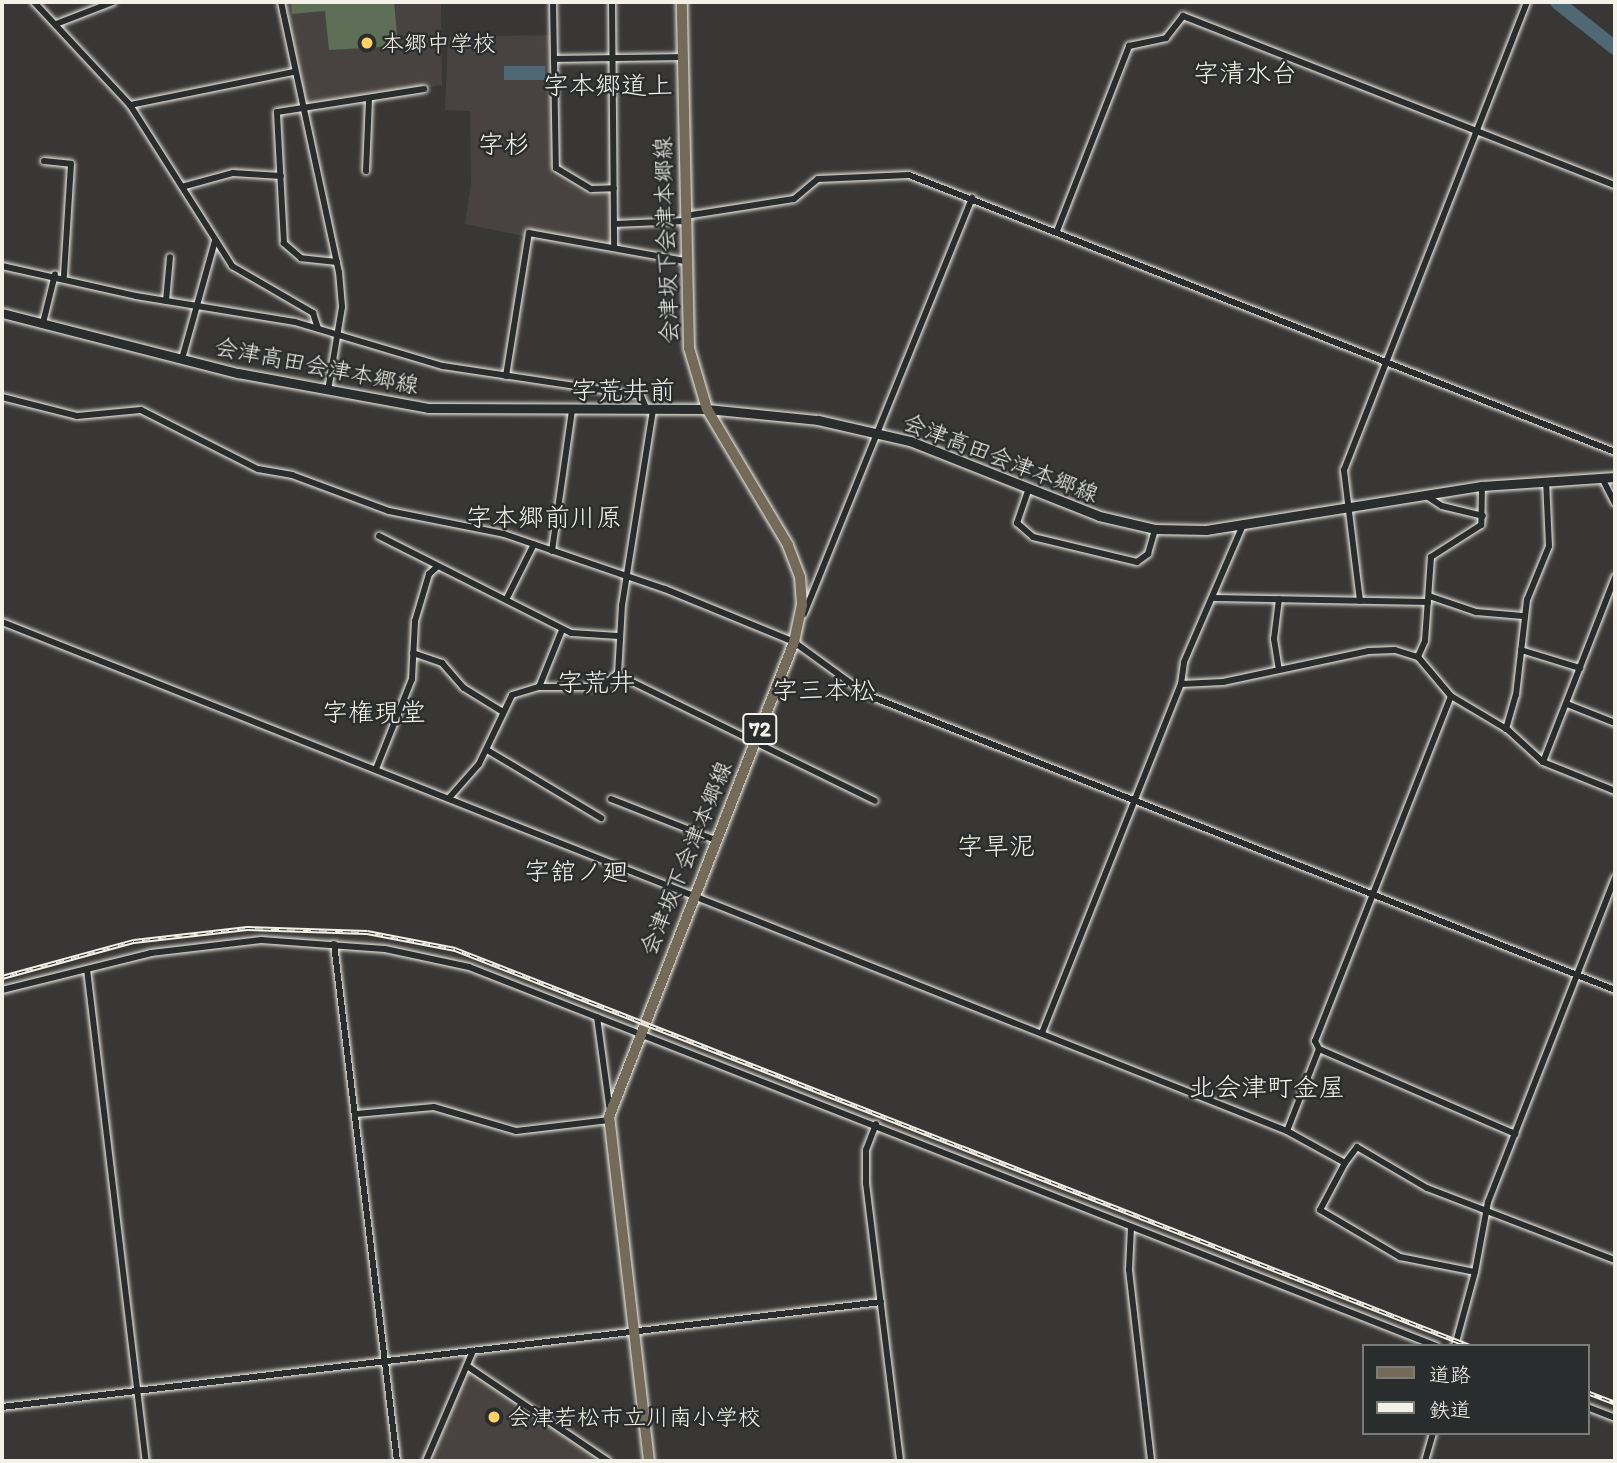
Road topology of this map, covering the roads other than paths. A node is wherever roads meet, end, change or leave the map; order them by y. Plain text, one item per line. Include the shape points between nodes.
1 (33, 2) edge
2 (113, 2) edge
3 (281, 2) edge
4 (553, 2) edge
5 (612, 2) edge
6 (682, 2) edge
7 (1527, 2) edge
8 (56, 24) junction
9 (683, 57) junction
10 (613, 58) junction
11 (554, 60) junction
12 (294, 72) junction
13 (424, 89) dead end
14 (369, 98) junction
15 (130, 105) junction
16 (301, 110) junction
17 (1479, 132) junction
18 (44, 161) dead end
19 (366, 171) dead end
20 (281, 177) junction
21 (1615, 185) edge
22 (185, 186) junction
23 (614, 188) junction
24 (972, 198) junction
25 (685, 219) junction
26 (614, 224) junction
27 (1057, 231) junction
28 (215, 241) junction
29 (614, 248) junction
30 (170, 257) dead end
31 (684, 261) junction
32 (337, 262) junction
33 (2, 266) edge
34 (55, 275) junction
35 (64, 276) junction
36 (166, 301) junction
37 (194, 306) junction
38 (2, 313) edge
39 (43, 323) junction
40 (318, 328) junction
41 (339, 335) junction
42 (182, 359) junction
43 (1388, 362) junction
44 (506, 376) junction
45 (327, 392) junction
46 (2, 397) edge
47 (707, 408) junction
48 (572, 410) junction
49 (650, 410) junction
50 (876, 433) junction
51 (1615, 452) edge
52 (1615, 477) edge
53 (1602, 478) junction
54 (1546, 481) junction
55 (1482, 486) junction
56 (1030, 488) junction
57 (1425, 495) junction
58 (1615, 503) edge
59 (1346, 508) junction
60 (1483, 516) junction
61 (1244, 523) junction
62 (1155, 529) junction
63 (379, 536) dead end
64 (534, 544) junction
65 (552, 551) junction
66 (436, 568) junction
67 (627, 577) junction
68 (1615, 577) edge
69 (507, 598) junction
70 (1215, 598) junction
71 (1279, 599) junction
72 (1428, 599) junction
73 (1360, 601) junction
74 (1523, 616) junction
75 (802, 618) junction
76 (2, 622) edge
77 (562, 630) junction
78 (619, 636) junction
79 (794, 642) junction
80 (1521, 650) junction
81 (413, 653) junction
82 (1418, 657) junction
83 (1580, 668) junction
84 (1279, 669) junction
85 (618, 673) junction
86 (1181, 684) junction
87 (539, 687) junction
88 (1451, 696) junction
89 (1567, 704) junction
90 (503, 712) junction
91 (1615, 723) edge
92 (1506, 729) junction
93 (755, 741) junction
94 (487, 750) junction
95 (1543, 762) junction
96 (376, 769) junction
97 (1615, 791) edge
98 (449, 798) junction
99 (611, 799) dead end
100 (1135, 800) junction
101 (875, 801) dead end
102 (601, 818) dead end
103 (715, 840) junction
104 (1615, 878) edge
105 (1373, 894) junction
106 (694, 895) junction
107 (334, 944) junction
108 (87, 969) junction
109 (1576, 975) junction
110 (2, 990) edge
111 (1615, 990) edge
112 (597, 1017) junction
113 (640, 1031) junction
114 (1042, 1033) junction
115 (1319, 1049) junction
116 (356, 1114) junction
117 (609, 1116) junction
118 (876, 1124) junction
119 (1287, 1131) junction
120 (1515, 1134) junction
121 (1345, 1163) junction
122 (1488, 1210) junction
123 (1131, 1227) junction
124 (1615, 1260) edge
125 (1475, 1272) junction
126 (881, 1302) junction
127 (633, 1331) junction
128 (1431, 1344) edge
129 (1456, 1344) edge
130 (473, 1351) junction
131 (385, 1361) junction
132 (467, 1366) junction
133 (138, 1391) junction
134 (2, 1407) edge
135 (1589, 1407) edge
136 (1615, 1418) edge
137 (1432, 1435) edge
138 (146, 1461) edge
139 (397, 1461) edge
140 (426, 1461) edge
141 (608, 1461) edge
142 (649, 1461) edge
143 (900, 1461) edge
144 (1151, 1461) edge
145 (1425, 1461) edge

1 - 8 street
2 - 8 street
3 - 12 street
4 - 11 street
5 - 10 street
6 - 9 main road, 会津坂下会津本郷線 / 72
7 - 17 street
8 - 15 street
9 - 10 street
9 - 25 main road, 会津坂下会津本郷線 / 72
10 - 11 street
10 - 23 street
11 - 23 street via 555,168 591,189
12 - 15 street
12 - 16 street
13 - 14 street
14 - 16 street
14 - 19 street
15 - 22 street
16 - 20 street via 277,112
16 - 32 street
17 - 21 street
17 - 27 street via 1184,16 1166,38 1129,46
17 - 43 street
18 - 35 street via 71,164
20 - 22 street via 233,173
20 - 32 street via 284,243 301,258
22 - 28 street
23 - 26 street
24 - 25 street via 909,174 826,178 813,181 794,199
24 - 27 street
24 - 50 street
25 - 26 street
25 - 31 main road, 会津坂下会津本郷線 / 72
26 - 29 street
27 - 43 street
28 - 37 street
28 - 40 street via 240,274 313,313
29 - 31 street
29 - 44 street via 529,233
30 - 36 street
31 - 47 main road, 会津坂下会津本郷線 / 72 via 689,348
32 - 41 street
33 - 34 street
34 - 35 street
34 - 39 street
35 - 36 street
36 - 37 street
37 - 40 street
37 - 42 street
38 - 39 main road, 会津高田会津本郷線
39 - 42 main road, 会津高田会津本郷線
40 - 41 street
41 - 44 street via 407,358
41 - 45 street
42 - 45 main road, 会津高田会津本郷線
43 - 51 street
43 - 59 street via 1344,470
44 - 49 street via 641,396
45 - 48 main road, 会津高田会津本郷線 via 428,408
46 - 64 street via 77,416 141,410 266,472 292,475 389,511
47 - 49 main road, 会津高田会津本郷線
47 - 50 main road, 会津高田会津本郷線
47 - 75 main road, 会津坂下会津本郷線 / 72 via 788,545 800,577
48 - 49 main road, 会津高田会津本郷線
48 - 65 street
49 - 67 street
50 - 56 main road, 会津高田会津本郷線
50 - 75 street
52 - 53 main road, 会津高田会津本郷線
53 - 54 main road, 会津高田会津本郷線
53 - 58 street
54 - 55 main road, 会津高田会津本郷線
54 - 74 street via 1549,546
55 - 57 main road, 会津高田会津本郷線
55 - 60 street
56 - 62 main road, 会津高田会津本郷線 via 1099,516
56 - 62 street via 1017,523 1033,537 1137,562 1148,554
57 - 59 main road, 会津高田会津本郷線
57 - 60 street via 1442,506
59 - 61 main road, 会津高田会津本郷線
59 - 73 street
60 - 72 street via 1481,525 1433,553
61 - 62 main road, 会津高田会津本郷線
61 - 70 street
63 - 66 street
64 - 65 street
64 - 69 street
65 - 67 street
66 - 69 street
66 - 81 street via 429,574 415,621
67 - 78 street
67 - 79 street
68 - 83 street
69 - 77 street
70 - 71 street
70 - 86 street via 1184,663
71 - 73 street
71 - 84 street via 1274,639
72 - 73 street
72 - 74 street via 1476,612
72 - 82 street
74 - 80 street
75 - 79 main road, 会津坂下会津本郷線 / 72
76 - 96 street
77 - 78 street
77 - 87 street
78 - 85 street
79 - 93 main road, 会津坂下会津本郷線 / 72
79 - 100 street via 867,695
80 - 83 street
80 - 92 street
81 - 90 street via 442,663 464,688
81 - 96 street via 412,679
82 - 84 street via 1395,650 1369,651
82 - 88 street
83 - 89 street
84 - 86 street
85 - 87 street via 602,687
85 - 93 street
86 - 100 street
87 - 90 street via 512,695
88 - 92 street
88 - 105 street
89 - 91 street
89 - 95 street
90 - 94 street
92 - 95 street
93 - 101 street
93 - 103 main road, 会津坂下会津本郷線 / 72
94 - 98 street
94 - 102 street
95 - 97 street
96 - 98 street
98 - 106 street
99 - 103 street
100 - 105 street
100 - 114 street
103 - 106 main road, 会津坂下会津本郷線 / 72
104 - 109 street
105 - 109 street
105 - 115 street via 1315,1041
106 - 113 main road, 会津坂下会津本郷線 / 72
106 - 114 street
107 - 108 street via 261,940 199,945
107 - 112 street via 469,967
107 - 116 street
108 - 110 street
108 - 133 street
109 - 111 street
109 - 120 street
112 - 113 street
112 - 117 street
113 - 117 main road, 会津坂下会津本郷線 / 72
113 - 118 street
114 - 119 street
115 - 119 street
115 - 120 street
116 - 117 street via 434,1107 516,1131
116 - 131 street
117 - 127 main road, 会津坂下会津本郷線 / 72
118 - 123 street
118 - 126 street via 865,1160
119 - 121 street
120 - 122 street
121 - 122 street via 1357,1147 1427,1188
121 - 125 street via 1320,1210 1400,1257
122 - 124 street
122 - 125 street
123 - 128 street
123 - 144 street via 1129,1272
125 - 129 street
126 - 127 street
126 - 143 street
127 - 130 street
127 - 142 main road, 会津坂下会津本郷線 / 72
130 - 131 street
130 - 132 street
131 - 133 street
131 - 139 street
132 - 140 street
132 - 141 street
133 - 134 street
133 - 138 street
135 - 136 street
137 - 145 street

